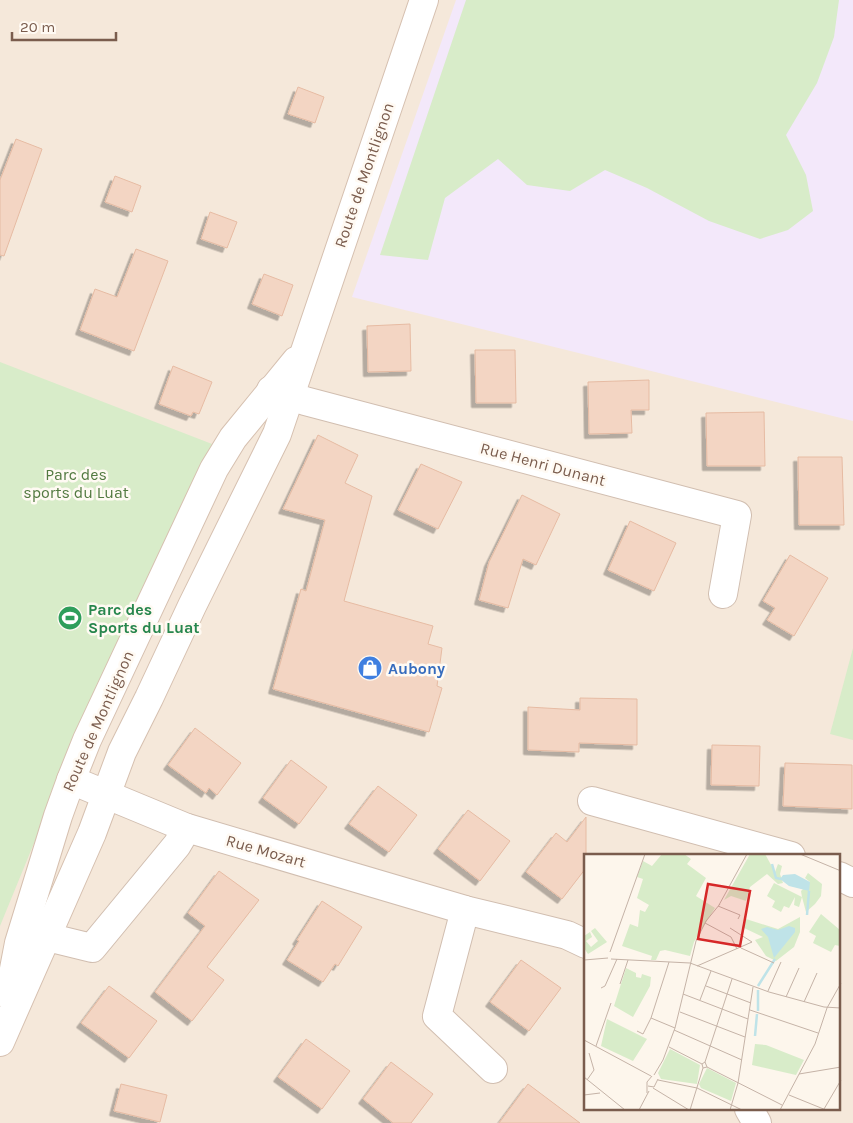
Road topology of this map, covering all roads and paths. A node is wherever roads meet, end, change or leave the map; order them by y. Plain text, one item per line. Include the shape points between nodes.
1 (424, 0) edge
2 (280, 394) junction
3 (722, 594) dead end
4 (71, 780) junction
5 (107, 795) junction
6 (592, 801) dead end
7 (187, 828) junction
8 (784, 854) edge
9 (840, 876) edge
10 (853, 883) edge
11 (465, 910) junction
12 (47, 937) junction
13 (584, 943) edge
14 (0, 1042) edge
15 (493, 1069) dead end
16 (750, 1110) edge
17 (757, 1123) edge

1 - 2 main road, Route de Montlignon via 305,350
2 - 3 main road, Rue Henri Dunant via 737,515
2 - 4 main road, Route de Montlignon via 233,438 214,469
2 - 5 main road, Route de Montlignon via 277,434 122,752
4 - 5 main road, Rue Mozart
4 - 14 main road, Route de Montlignon via 19,943
5 - 7 main road, Rue Mozart
5 - 12 main road, Route de Montlignon
6 - 8 main road
7 - 11 main road, Rue Mozart
7 - 12 main road via 177,845 92,948
9 - 10 main road
11 - 13 main road, Rue Mozart via 567,935
11 - 15 main road via 437,1016
12 - 14 main road, Route de Montlignon
16 - 17 main road

